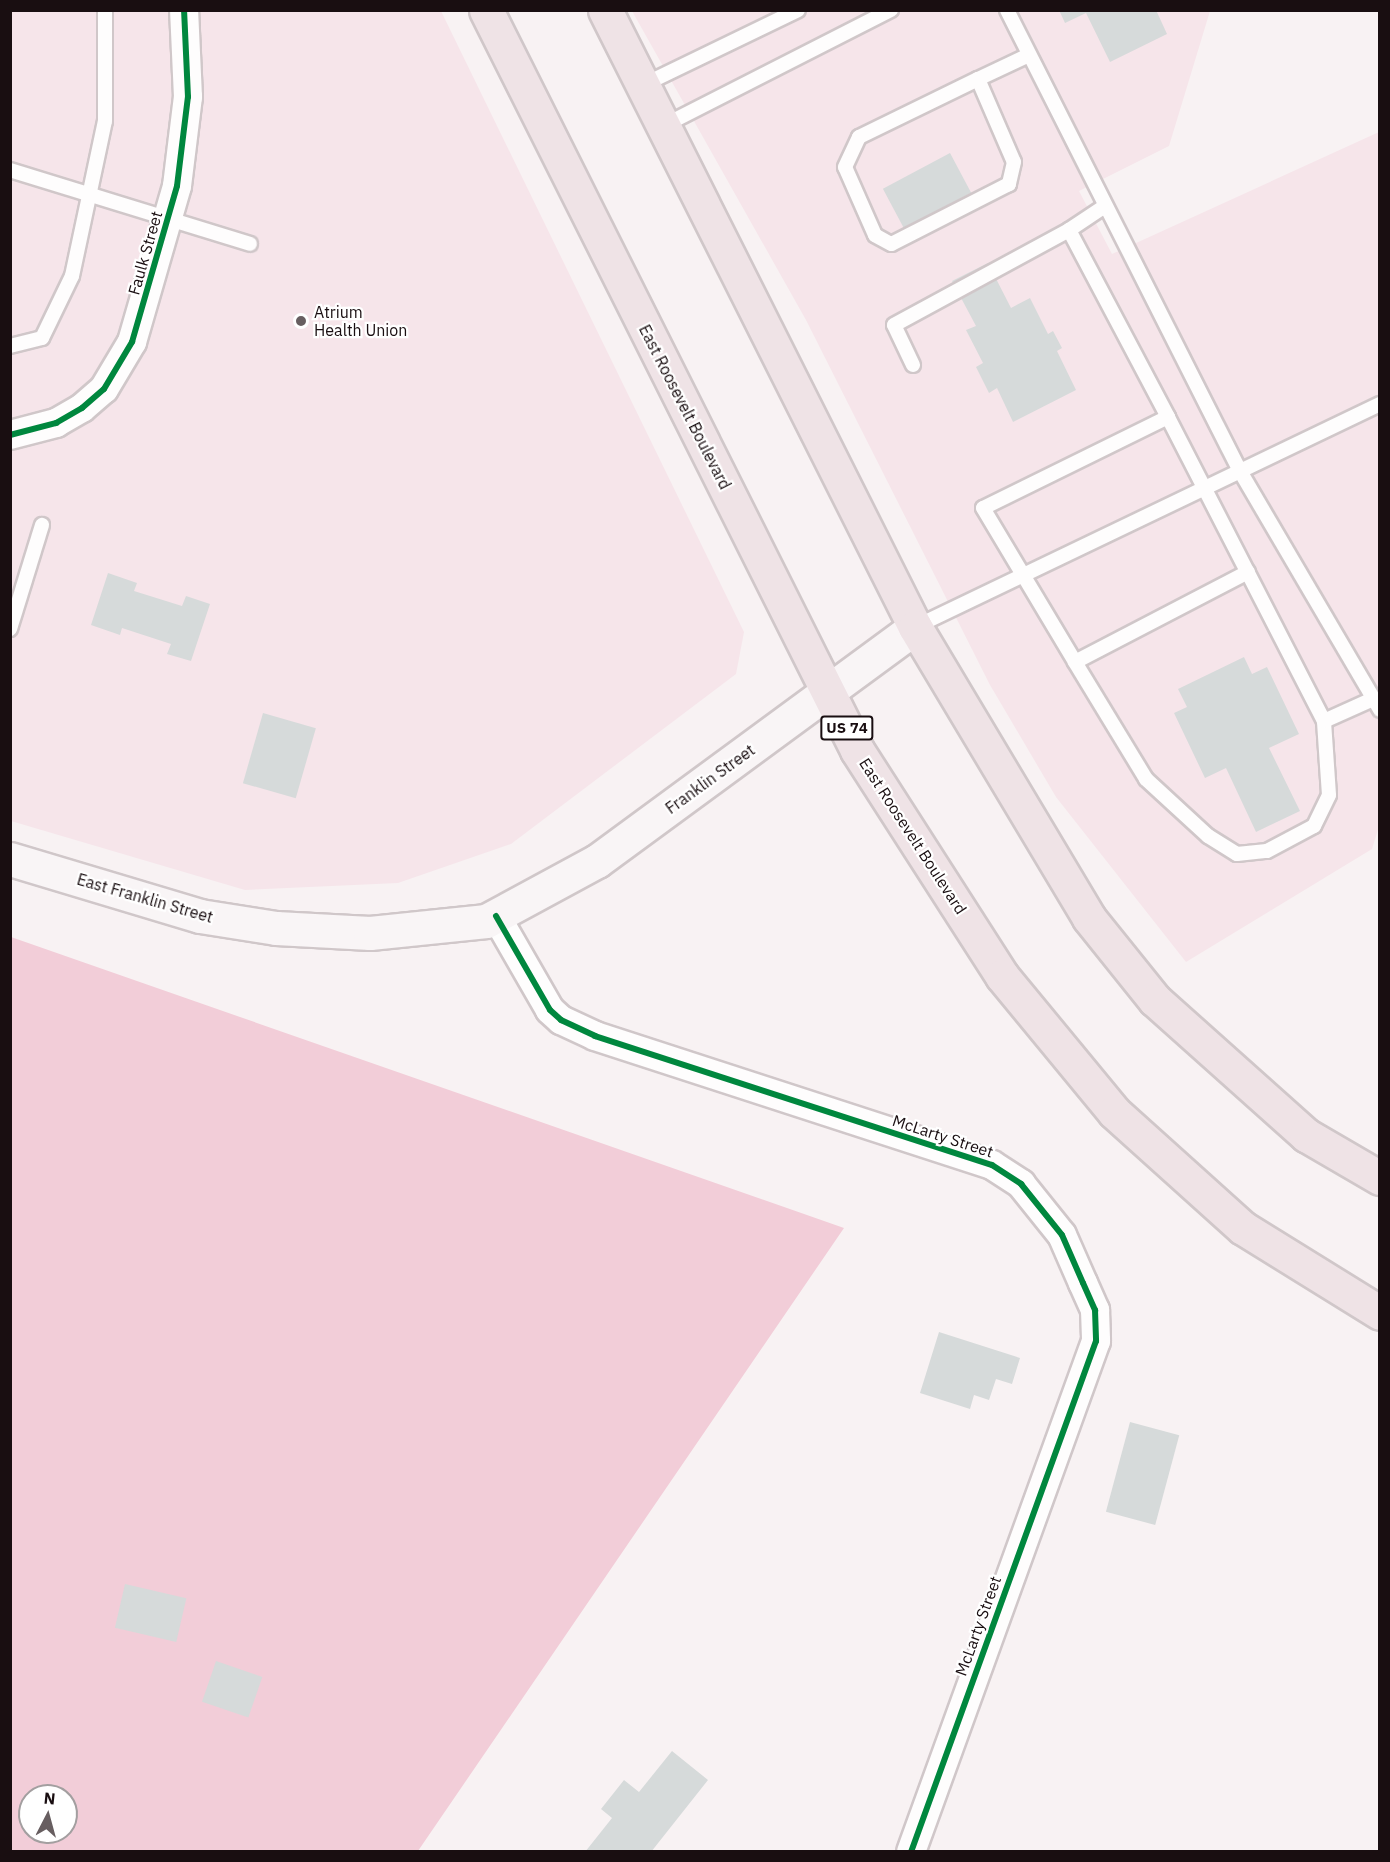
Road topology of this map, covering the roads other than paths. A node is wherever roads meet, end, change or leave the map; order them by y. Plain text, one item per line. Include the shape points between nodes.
1 (105, 10) edge
2 (184, 10) edge
3 (486, 10) edge
4 (606, 10) edge
5 (798, 10) edge
6 (891, 10) edge
7 (1007, 10) edge
8 (1029, 55) junction
9 (978, 79) junction
10 (643, 85) junction
11 (663, 126) junction
12 (10, 170) edge
13 (93, 197) junction
14 (1105, 206) junction
15 (170, 220) junction
16 (1069, 230) junction
17 (250, 244) dead end
18 (10, 346) edge
19 (913, 365) dead end
20 (1380, 404) edge
21 (1168, 417) junction
22 (10, 435) edge
23 (1240, 471) junction
24 (1206, 489) junction
25 (42, 525) dead end
26 (1248, 572) junction
27 (1024, 574) junction
28 (915, 627) junction
29 (10, 629) edge
30 (1075, 662) junction
31 (828, 692) junction
32 (1376, 705) edge
33 (1324, 721) junction
34 (10, 858) edge
35 (496, 916) junction
36 (1380, 1178) edge
37 (1380, 1313) edge
38 (911, 1851) edge

1 - 13 lane via 108,86
2 - 15 street, Faulk Street via 187,109
3 - 31 highway, East Roosevelt Boulevard / US 74
4 - 10 highway
5 - 10 lane
6 - 11 lane
7 - 8 lane
8 - 9 lane
8 - 14 lane
9 - 9 lane via 859,137 845,167 875,235 891,244 1009,184 1014,162
10 - 11 highway
11 - 28 highway
12 - 13 lane
13 - 15 lane
13 - 18 lane via 53,323 42,338
14 - 16 lane
14 - 23 lane
15 - 17 lane
15 - 22 street, Faulk Street via 132,342 104,388 56,423
16 - 19 lane via 894,326
16 - 21 lane
20 - 23 lane
21 - 24 lane
21 - 27 lane via 983,508
23 - 24 lane
23 - 32 lane
24 - 26 lane
24 - 27 lane
25 - 29 lane
26 - 30 lane
26 - 33 lane
27 - 28 lane
27 - 30 lane
28 - 31 main road, Franklin Street
28 - 36 highway via 1089,918 1155,1000 1306,1135
30 - 33 lane via 1146,779 1208,836 1237,854 1267,851 1314,826 1329,795
31 - 35 main road, Franklin Street via 597,861
31 - 37 highway, East Roosevelt Boulevard / US 74 via 858,750 1002,976 1114,1112 1244,1228
32 - 33 lane
34 - 35 main road, East Franklin Street via 200,916 276,928 370,933
35 - 38 street, McLarty Street via 550,1010 561,1020 595,1036 992,1165 1021,1184 1062,1235 1095,1310 1096,1341

